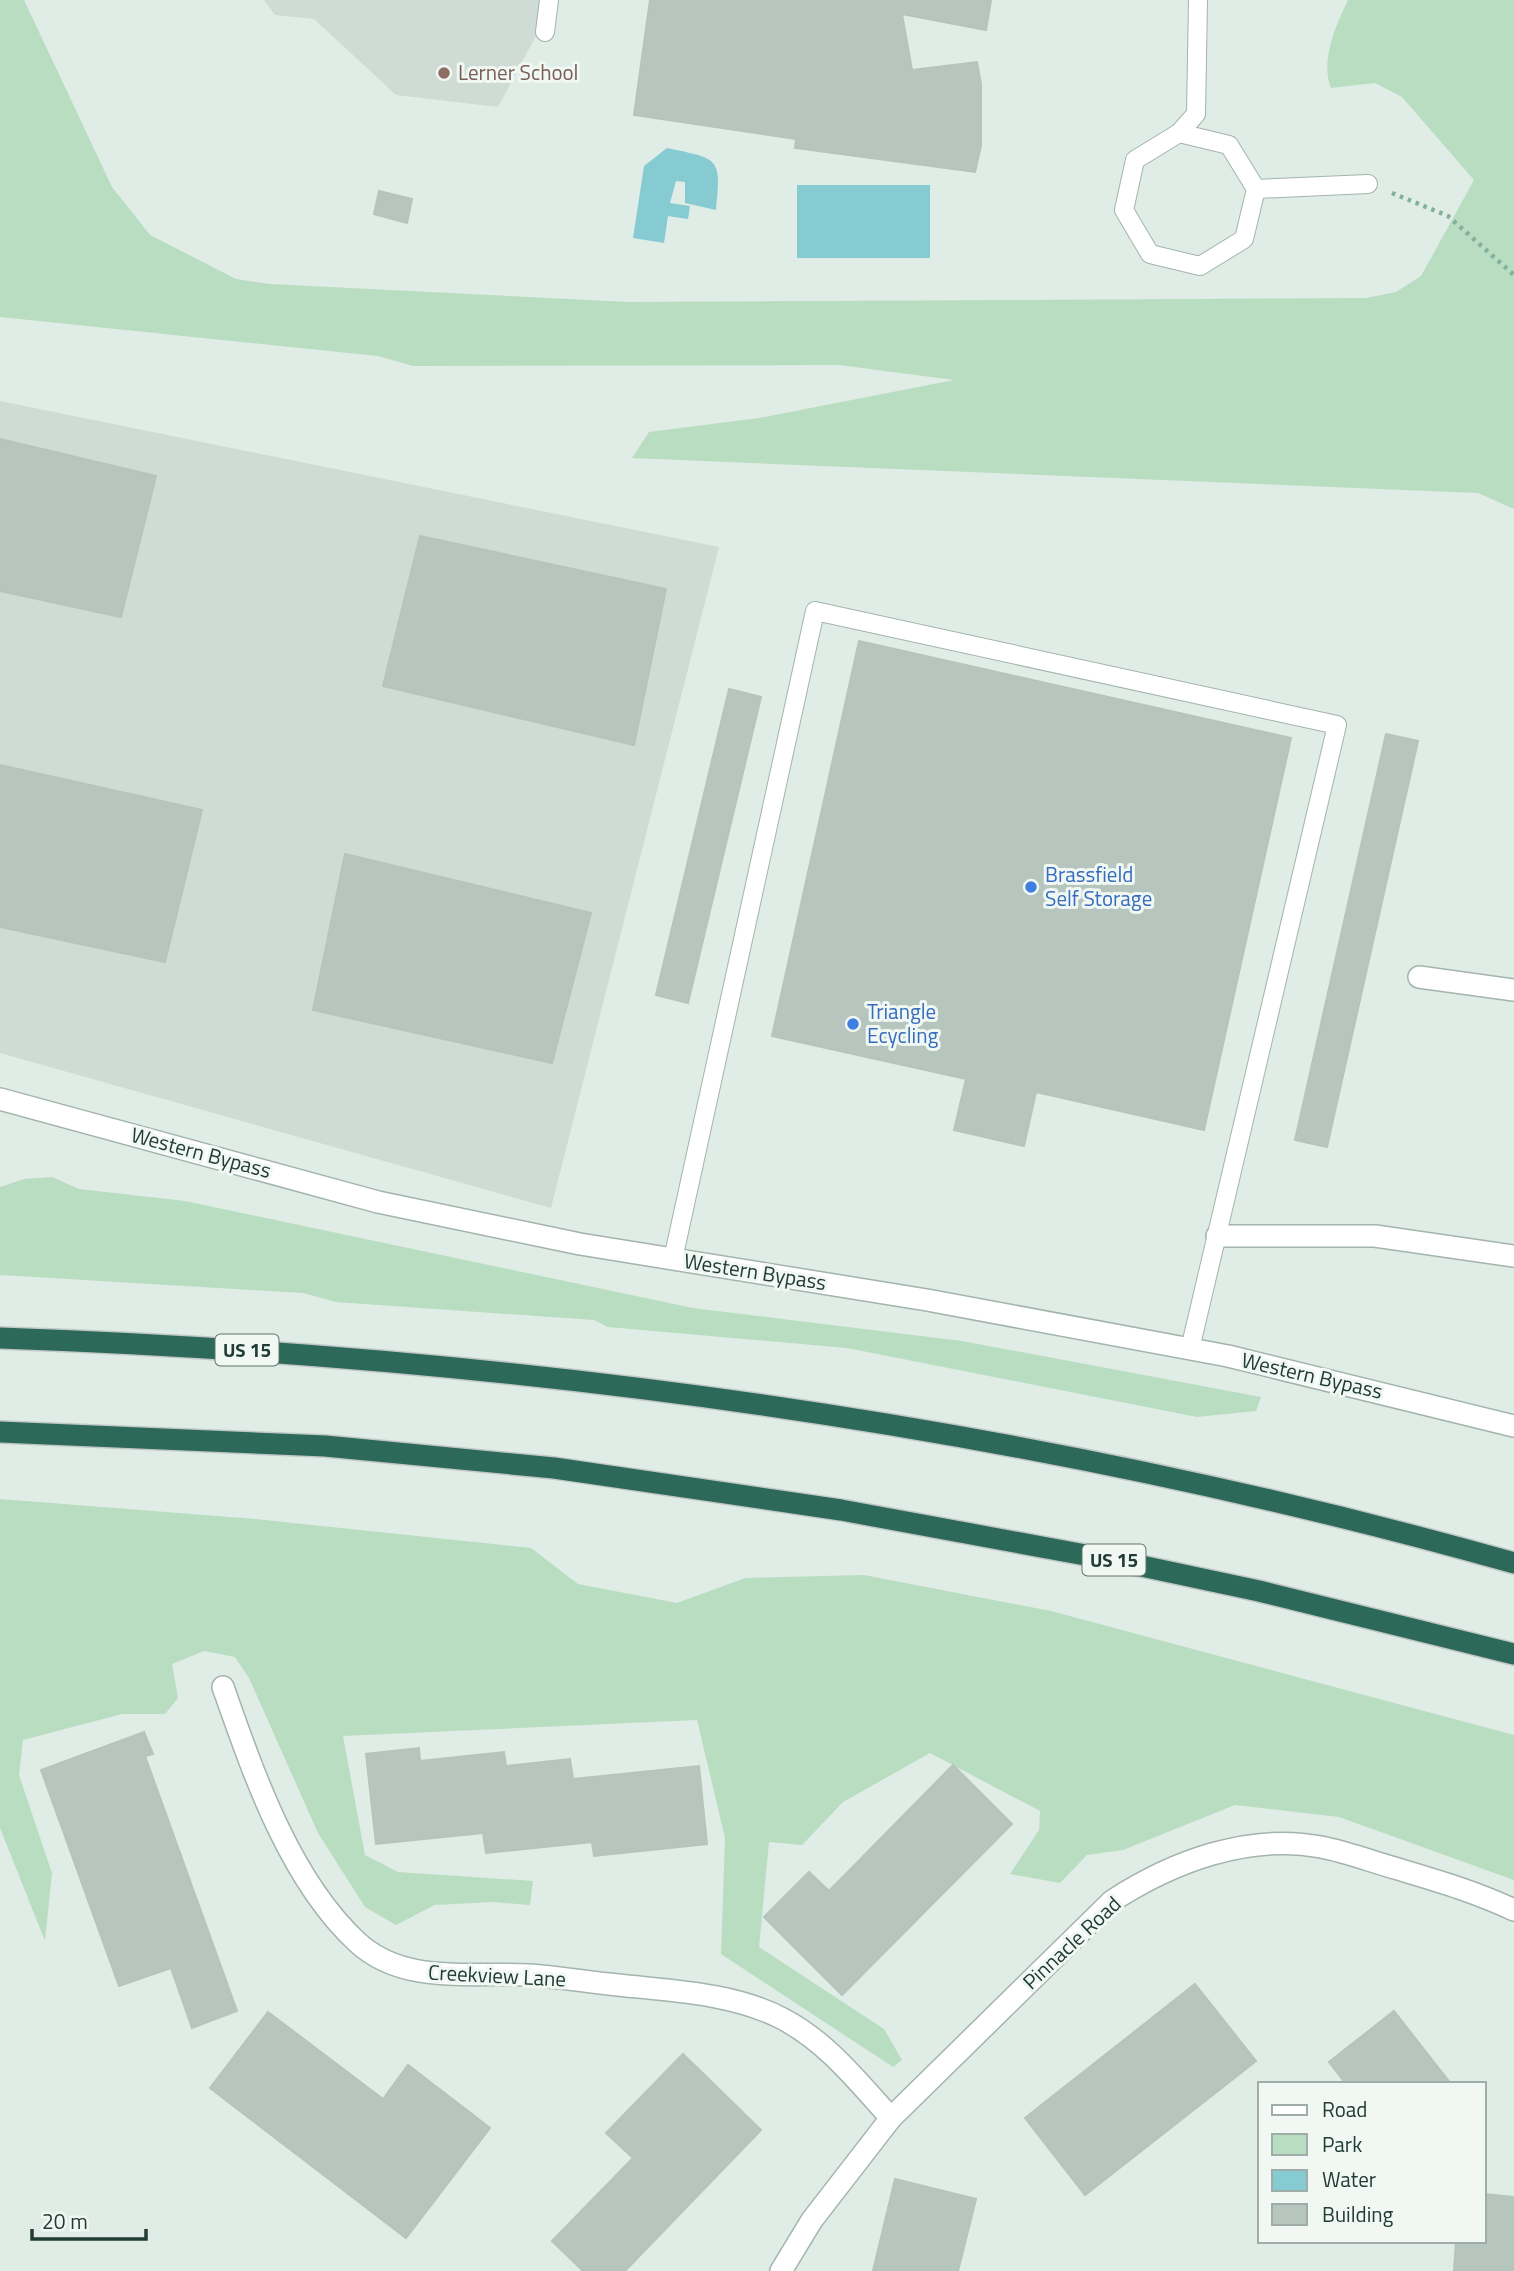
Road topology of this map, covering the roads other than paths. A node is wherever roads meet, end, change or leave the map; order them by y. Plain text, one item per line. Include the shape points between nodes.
1 (550, 0) edge
2 (1198, 0) edge
3 (545, 32) dead end
4 (1179, 133) junction
5 (1368, 184) road end
6 (1256, 189) junction
7 (1419, 977) dead end
8 (1514, 990) edge
9 (0, 1099) edge
10 (1217, 1236) junction
11 (1514, 1256) edge
12 (673, 1259) junction
13 (0, 1338) edge
14 (1190, 1349) junction
15 (1514, 1426) edge
16 (0, 1432) edge
17 (1514, 1563) edge
18 (1514, 1654) edge
19 (223, 1686) dead end
20 (1514, 1910) edge
21 (891, 2118) junction
22 (781, 2271) edge

1 - 3 lane
2 - 4 lane via 1196,114
4 - 6 lane via 1229,145
4 - 6 lane via 1135,160 1124,210 1150,254 1200,266 1244,239
5 - 6 lane
7 - 8 street
9 - 12 street, Western Bypass via 378,1202
10 - 11 street via 1375,1236
10 - 12 lane via 1337,725 815,611
10 - 14 lane
12 - 14 street, Western Bypass
13 - 17 highway, US 15 via 330,1355 735,1401 905,1428 1248,1496 1366,1522
14 - 15 street, Western Bypass
16 - 18 highway, US 15 via 447,1456 828,1508 1259,1591
19 - 21 street, Creekview Lane via 256,1780 300,1867 332,1915 358,1943 384,1960 417,1972 542,1977 693,1993 752,2007 816,2038
20 - 21 street, Pinnacle Road via 1475,1891 1320,1846 1244,1846 1216,1852 1142,1881 1112,1901
21 - 22 street, Pinnacle Road via 812,2220

